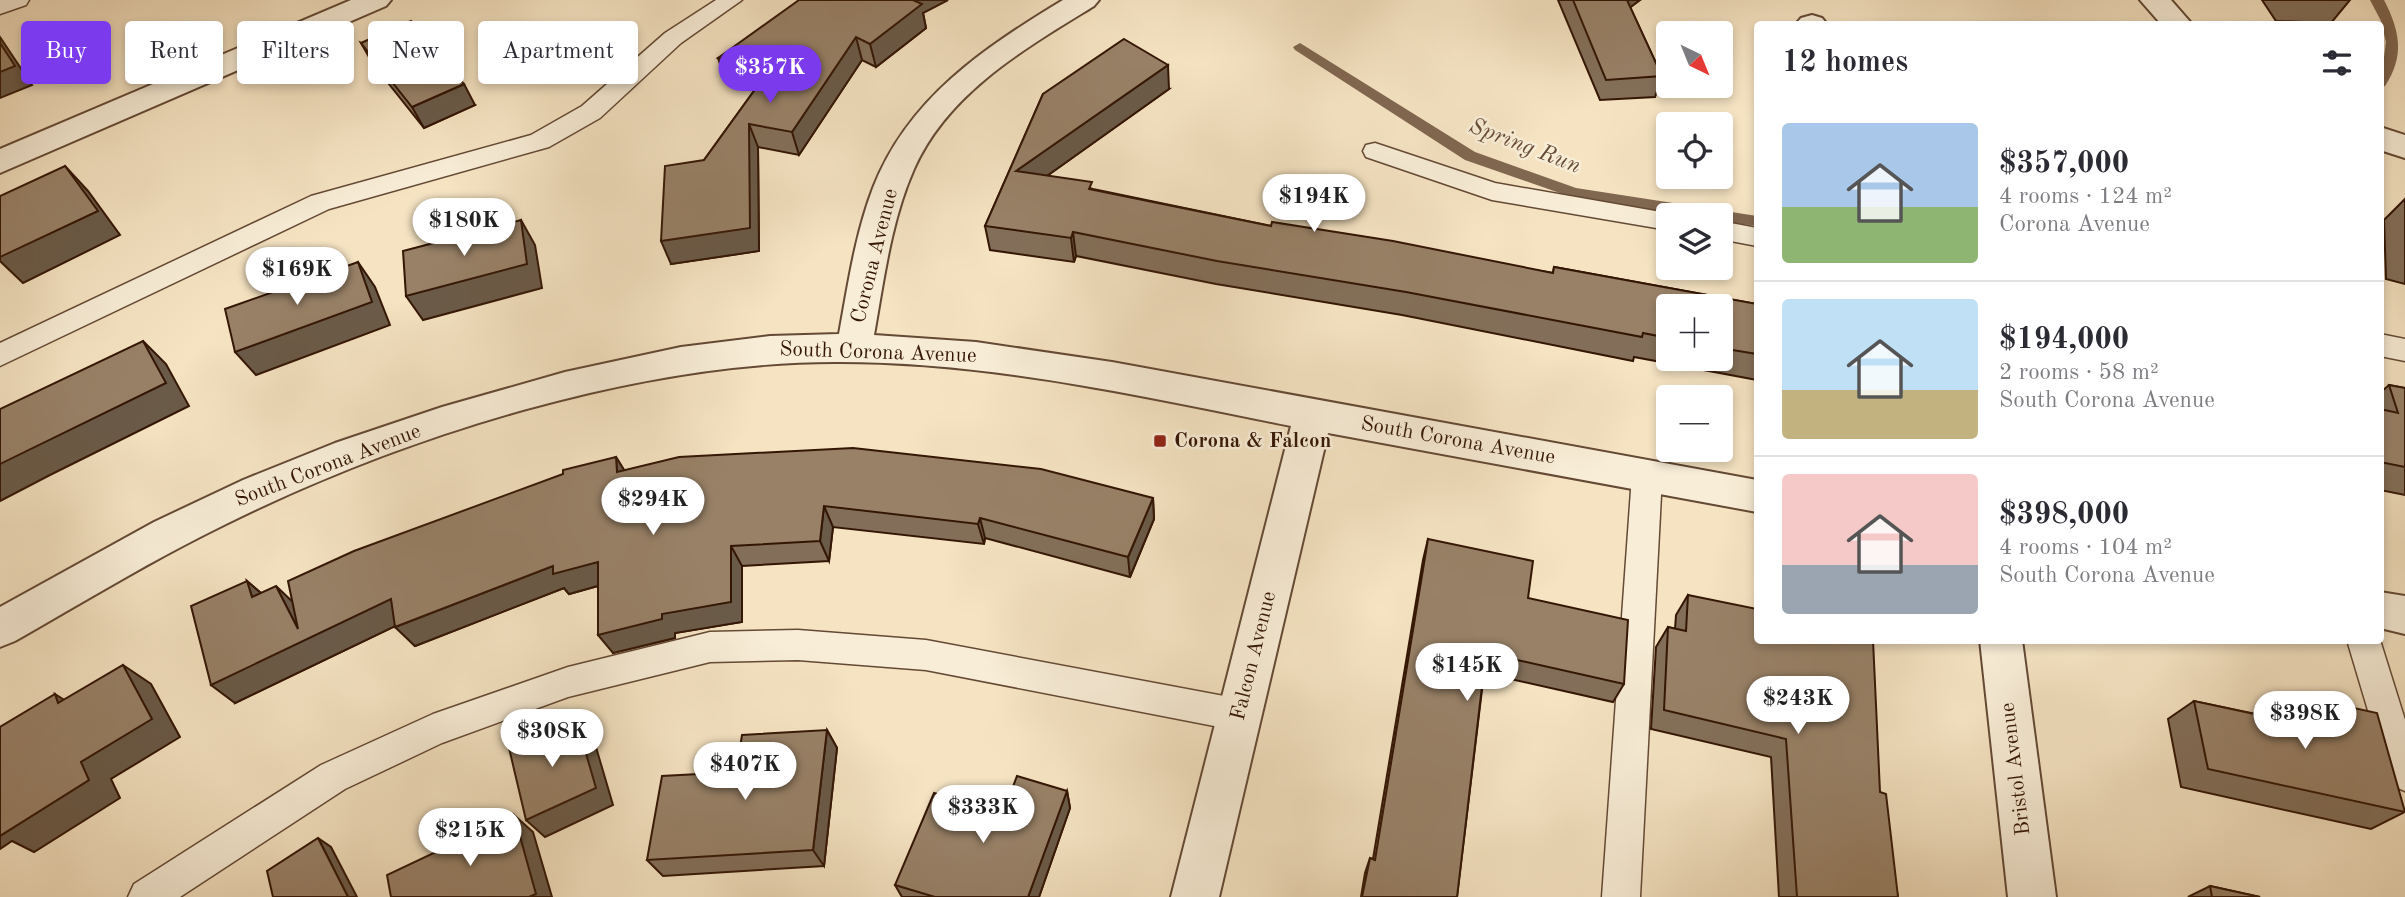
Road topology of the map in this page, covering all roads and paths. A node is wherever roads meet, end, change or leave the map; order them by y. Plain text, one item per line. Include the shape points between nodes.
1 (18, 0) edge
2 (376, 0) edge
3 (731, 0) edge
4 (1084, 0) edge
5 (2155, 0) edge
6 (0, 7) edge
7 (2172, 21) edge
8 (2384, 139) edge
9 (2405, 147) edge
10 (1375, 151) dead end
11 (0, 162) edge
12 (1656, 219) edge
13 (1733, 232) edge
14 (1754, 236) edge
15 (2384, 346) edge
16 (854, 348) junction
17 (2405, 350) edge
18 (0, 355) edge
19 (1313, 415) junction
20 (1647, 476) junction
21 (1754, 495) edge
22 (2384, 611) edge
23 (2405, 615) edge
24 (0, 628) edge
25 (2001, 644) edge
26 (2364, 644) edge
27 (1240, 715) junction
28 (2405, 774) edge
29 (147, 897) edge
30 (1195, 897) edge
31 (1621, 897) edge
32 (2032, 897) edge

1 - 6 lane
2 - 11 street
3 - 18 lane via 673,37 591,112 540,141 320,202
4 - 16 street, Corona Avenue via 998,54 921,127 884,204
5 - 7 street
8 - 9 street
10 - 12 lane via 1492,191
13 - 14 lane
15 - 17 lane
16 - 19 street, South Corona Avenue via 1012,359
16 - 24 street, South Corona Avenue via 682,359 486,408 389,439 267,487 171,532
19 - 20 street, South Corona Avenue
19 - 27 street, Falcon Avenue
20 - 21 street, South Corona Avenue
20 - 31 lane
22 - 23 street
25 - 32 street, Bristol Avenue
26 - 28 lane
27 - 29 lane via 926,655 798,645 710,647 568,682 433,730 334,777
27 - 30 street, Falcon Avenue

